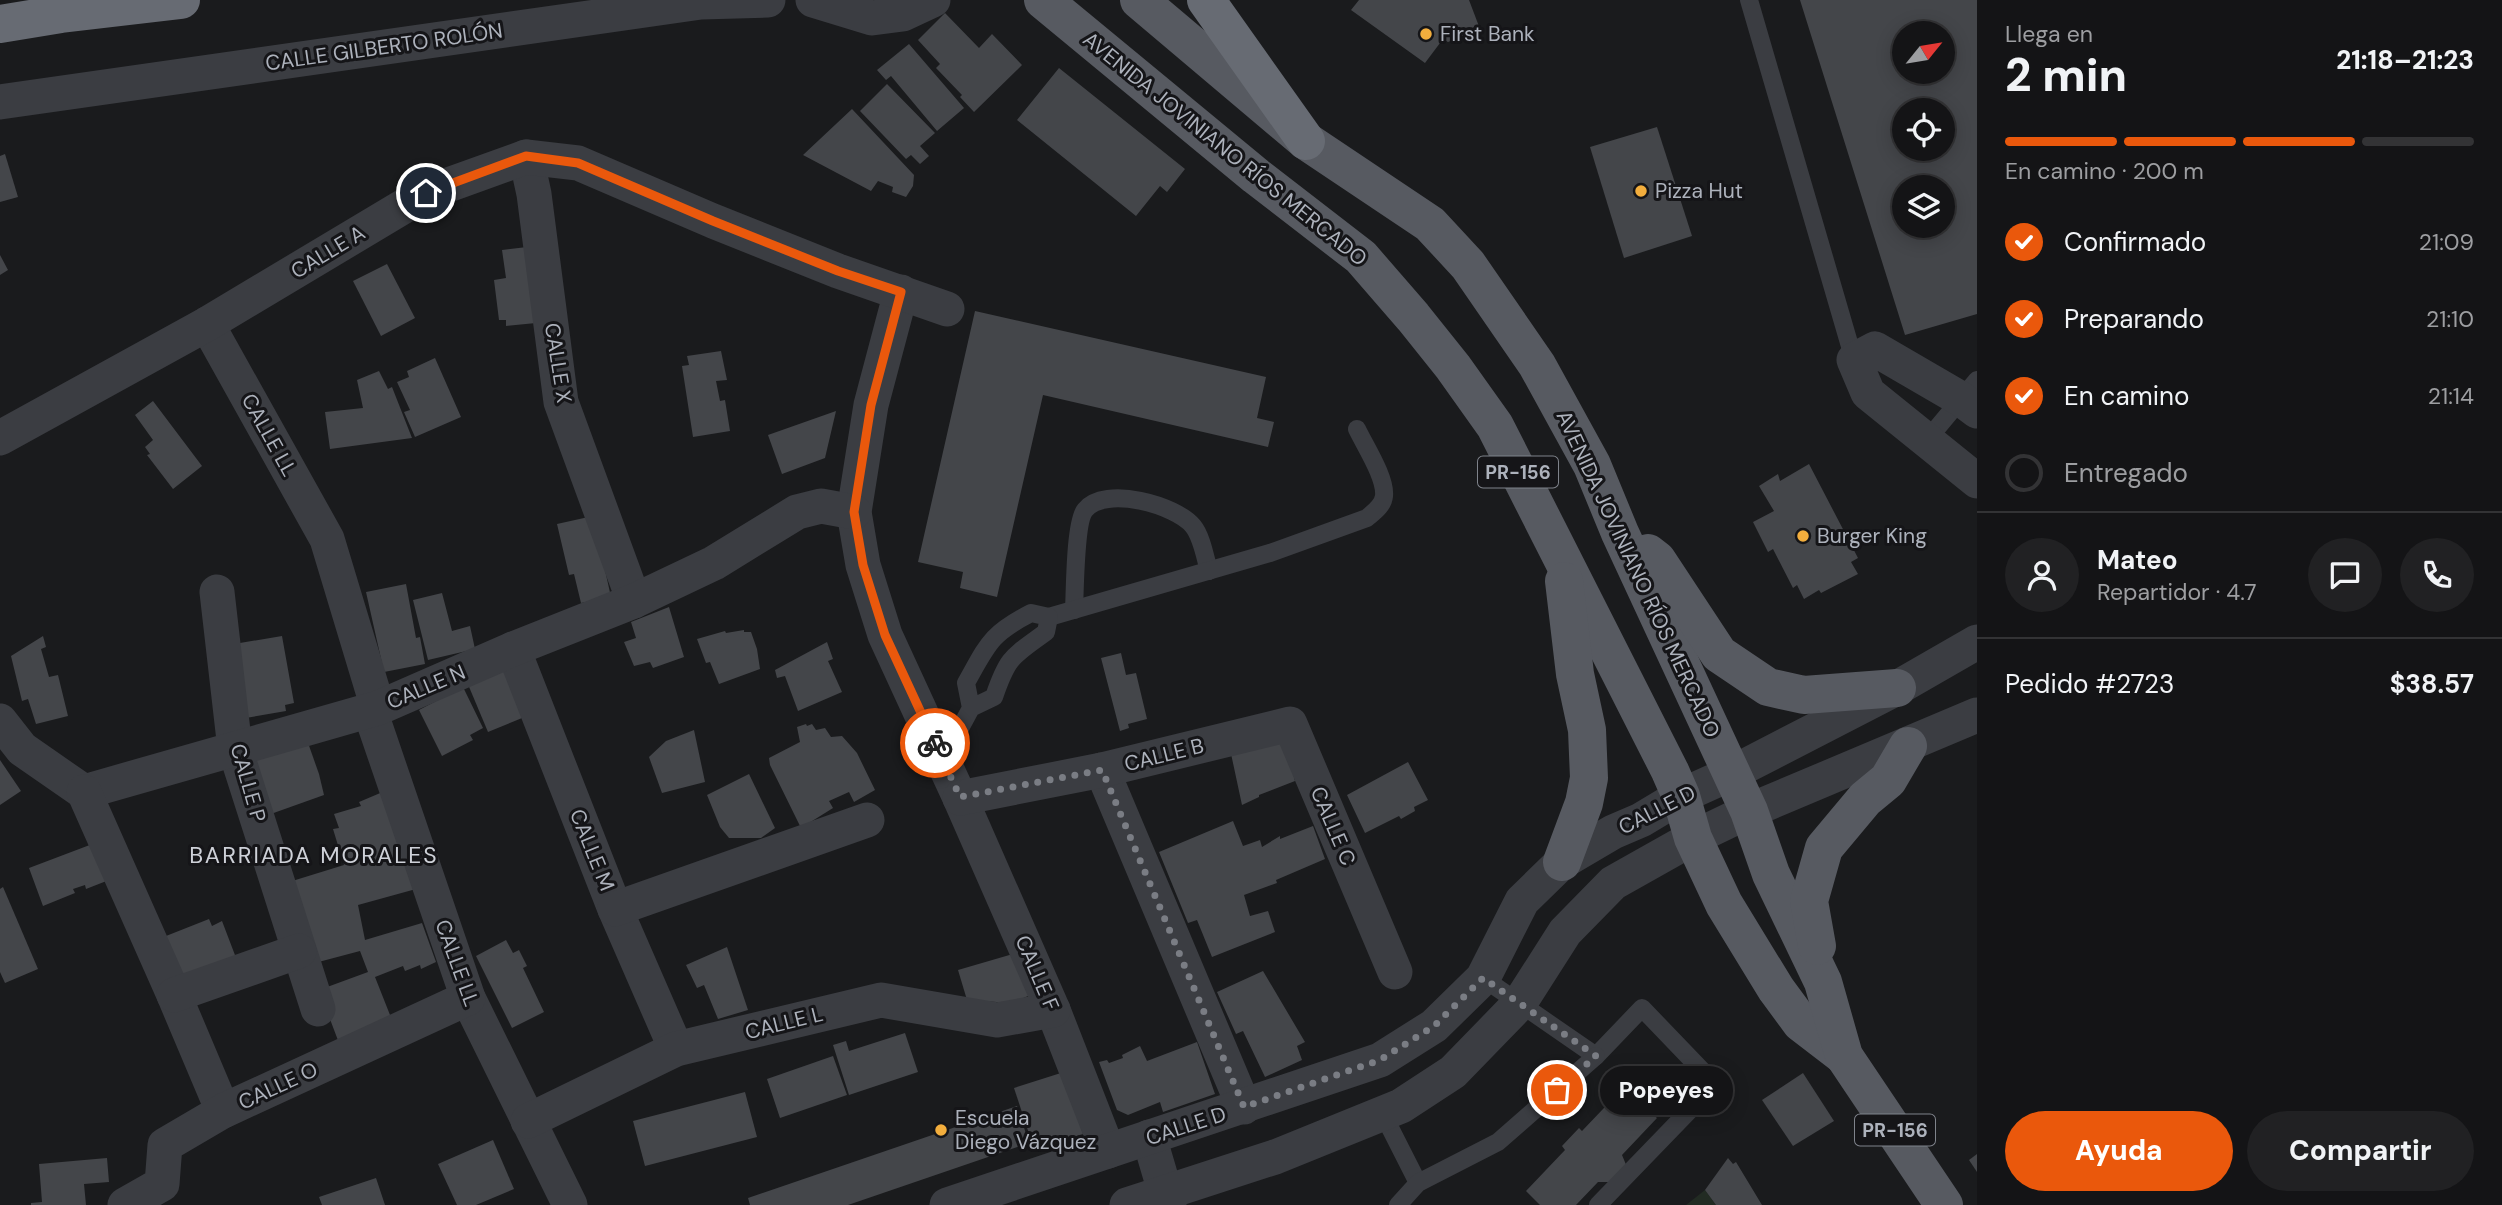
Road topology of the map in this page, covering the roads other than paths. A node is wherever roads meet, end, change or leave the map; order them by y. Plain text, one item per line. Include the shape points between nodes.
1 (181, 0) edge
2 (768, 0) edge
3 (813, 0) edge
4 (933, 0) edge
5 (1044, 0) edge
6 (1139, 0) edge
7 (1206, 0) edge
8 (1749, 0) edge
9 (0, 24) edge
10 (0, 102) edge
11 (1306, 141) junction
12 (526, 156) junction
13 (901, 292) junction
14 (947, 309) dead end
15 (207, 324) junction
16 (1854, 360) junction
17 (1972, 396) edge
18 (1357, 429) dead end
19 (0, 438) edge
20 (1927, 440) junction
21 (1977, 481) edge
22 (854, 512) junction
23 (1620, 533) junction
24 (1562, 558) junction
25 (1209, 571) junction
26 (217, 592) dead end
27 (635, 601) junction
28 (1074, 610) junction
29 (1049, 617) junction
30 (1977, 642) edge
31 (513, 649) junction
32 (1897, 688) junction
33 (971, 708) junction
34 (374, 709) junction
35 (1977, 715) edge
36 (0, 721) edge
37 (1244, 735) joint
38 (1908, 746) junction
39 (236, 748) junction
40 (943, 761) junction
41 (1102, 770) junction
42 (1732, 774) junction
43 (83, 792) junction
44 (1681, 796) junction
45 (960, 797) junction
46 (1749, 811) junction
47 (867, 820) dead end
48 (1693, 838) junction
49 (1562, 862) junction
50 (615, 909) junction
51 (299, 951) junction
52 (1395, 972) dead end
53 (1483, 978) junction
54 (1823, 982) junction
55 (174, 995) junction
56 (468, 998) junction
57 (1519, 1004) junction
58 (318, 1009) dead end
59 (1053, 1010) junction
60 (676, 1049) junction
61 (1596, 1056) junction
62 (1844, 1056) junction
63 (1244, 1107) junction
64 (223, 1111) junction
65 (1383, 1114) junction
66 (528, 1121) junction
67 (1149, 1137) junction
68 (1108, 1151) junction
69 (1418, 1184) junction
70 (166, 1194) edge
71 (1167, 1198) edge
72 (562, 1203) edge
73 (125, 1205) edge
74 (947, 1205) edge
75 (1127, 1205) edge
76 (1398, 1205) edge
77 (1598, 1205) edge
78 (1944, 1205) edge

1 - 9 highway
2 - 10 street, CALLE GILBERTO ROLÓN via 701,2
3 - 4 street via 872,18 903,14
5 - 24 main road, AVENIDA JOVINIANO RÍOS MERCADO / PR-156 via 1361,257 1453,367 1495,426
6 - 11 main road, AVENIDA JOVINIANO RÍOS MERCADO / PR-156
7 - 11 highway
8 - 16 lane
11 - 23 main road, AVENIDA JOVINIANO RÍOS MERCADO / PR-156 via 1430,224 1468,265 1537,365 1592,465
12 - 13 street, CALLE A via 578,163 750,236
12 - 15 street, CALLE A via 426,193
12 - 27 street, CALLE X via 561,402
13 - 14 street, CALLE A
13 - 22 street, CALLE F via 871,405
15 - 19 street, CALLE A
15 - 34 street, CALLE LL via 327,539
16 - 17 street via 1875,349
16 - 20 street via 1868,393
17 - 20 lane
18 - 25 lane via 1380,476 1384,497 1379,508 1367,518
20 - 21 street
22 - 27 street, CALLE N via 821,506 797,512 714,563
22 - 40 street, CALLE F via 863,565 885,635
23 - 32 main road via 1657,560 1719,654 1768,687 1804,695
23 - 42 main road, AVENIDA JOVINIANO RÍOS MERCADO / PR-156
24 - 44 main road, AVENIDA JOVINIANO RÍOS MERCADO / PR-156
24 - 49 main road via 1575,674 1587,730 1589,778
25 - 28 lane
25 - 28 lane via 1195,528 1185,518 1152,503 1109,497 1084,511
26 - 39 street, CALLE P
27 - 31 street, CALLE N
28 - 29 lane
29 - 33 lane via 1046,632 1010,658 994,697
29 - 33 lane via 1031,613 993,636 966,683
30 - 32 street, CALLE D
31 - 34 street, CALLE N
31 - 50 street, CALLE M
32 - 42 street, CALLE D
33 - 40 lane
34 - 39 street, CALLE N
34 - 56 street, CALLE LL
35 - 38 street, CALLE D
36 - 43 street via 22,749
37 - 41 street, CALLE B
37 - 52 street, CALLE C via 1290,724
38 - 46 street, CALLE D
38 - 54 main road via 1888,780 1865,799 1824,848 1809,901
39 - 43 street, CALLE N
39 - 51 street, CALLE P
40 - 45 street, CALLE F
41 - 45 street, CALLE B
41 - 63 street
42 - 44 street, CALLE D
42 - 46 main road, AVENIDA JOVINIANO RÍOS MERCADO / PR-156
43 - 55 street
44 - 48 main road, AVENIDA JOVINIANO RÍOS MERCADO / PR-156
44 - 49 street, CALLE D
45 - 59 street, CALLE F
46 - 48 street, CALLE D
46 - 54 main road, AVENIDA JOVINIANO RÍOS MERCADO / PR-156 via 1771,874
47 - 50 street
48 - 57 street, CALLE D via 1613,883 1565,932
48 - 62 main road, AVENIDA JOVINIANO RÍOS MERCADO / PR-156 via 1724,904 1776,989 1801,1023
49 - 53 street, CALLE D via 1522,901
50 - 60 street, CALLE M
51 - 55 street
51 - 58 street, CALLE P
53 - 57 lane
53 - 63 street, CALLE D via 1434,1026 1380,1060
54 - 62 main road, AVENIDA JOVINIANO RÍOS MERCADO / PR-156
55 - 64 street
56 - 64 street, CALLE O
56 - 66 street, CALLE LL
57 - 61 lane
57 - 65 street, CALLE D via 1453,1072
59 - 60 street, CALLE L via 997,1020 881,1000
59 - 68 street, CALLE F
60 - 66 street, CALLE L
61 - 69 lane via 1498,1142
61 - 77 lane via 1642,1008 1715,1084
62 - 78 main road, AVENIDA JOVINIANO RÍOS MERCADO / PR-156
63 - 67 street, CALLE D
64 - 70 street, CALLE O via 165,1144
65 - 69 lane
65 - 71 street, CALLE D
66 - 72 street, CALLE LL
67 - 68 street, CALLE D
67 - 71 street
68 - 74 street, CALLE D
69 - 76 lane
70 - 73 street, CALLE O
71 - 75 street, CALLE D

